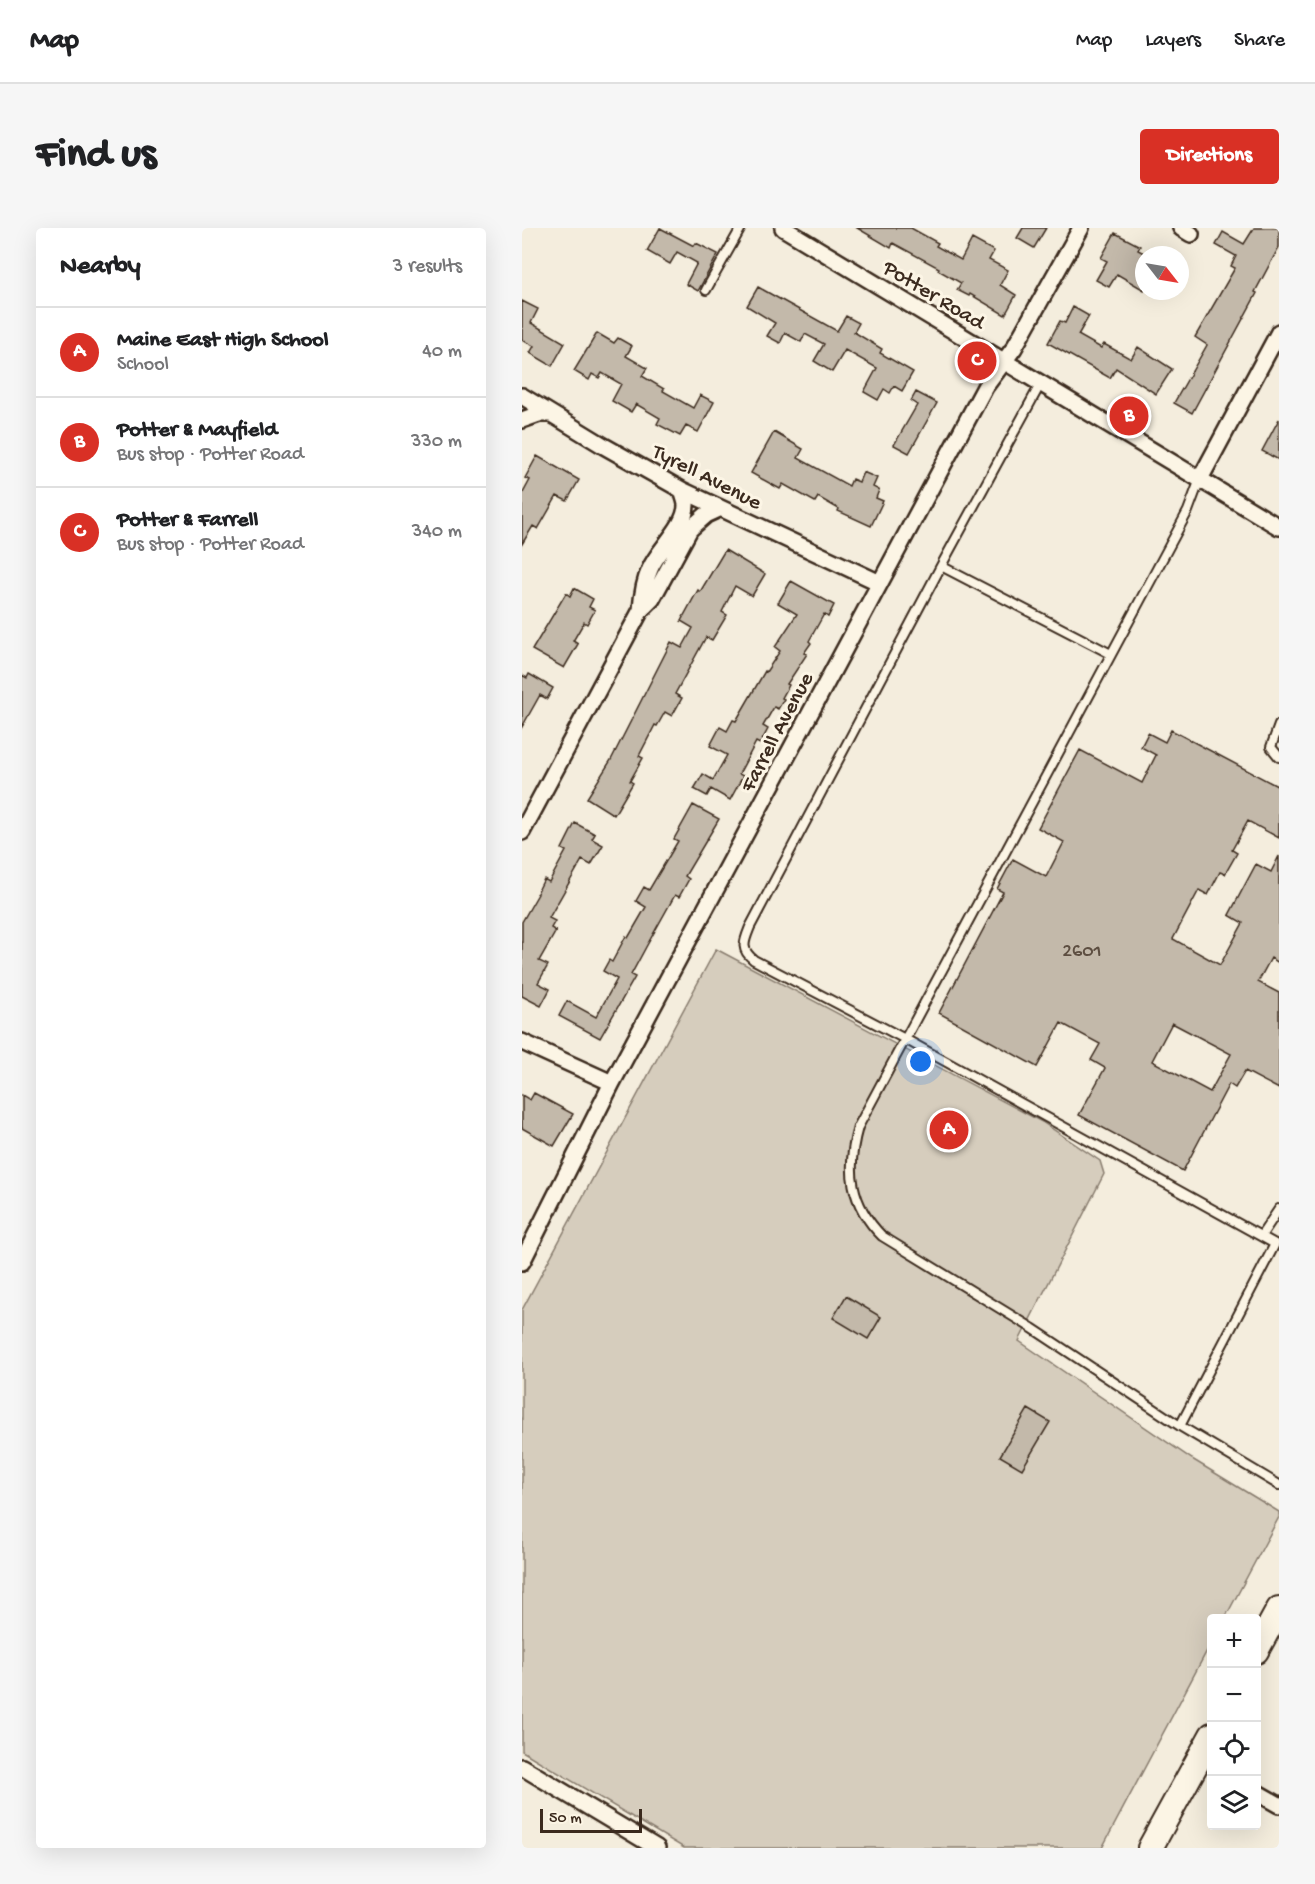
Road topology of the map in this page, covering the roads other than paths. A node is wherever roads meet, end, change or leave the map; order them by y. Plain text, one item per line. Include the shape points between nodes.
1 (741, 228) edge
2 (783, 228) edge
3 (1081, 228) edge
4 (706, 290) dead end
5 (1279, 332) edge
6 (1005, 361) junction
7 (1041, 383) junction
8 (522, 396) edge
9 (552, 414) junction
10 (522, 420) edge
11 (1200, 479) junction
12 (682, 490) junction
13 (719, 509) junction
14 (1279, 526) edge
15 (941, 566) junction
16 (880, 583) junction
17 (640, 610) junction
18 (1111, 654) junction
19 (1279, 725) edge
20 (1279, 757) edge
21 (522, 832) edge
22 (905, 1039) junction
23 (522, 1042) edge
24 (612, 1083) junction
25 (1279, 1209) edge
26 (1261, 1236) junction
27 (522, 1262) edge
28 (1180, 1426) junction
29 (1279, 1485) edge
30 (1279, 1609) edge
31 (1261, 1643) edge
32 (1206, 1761) edge
33 (522, 1767) edge
34 (1261, 1795) edge
35 (1279, 1806) edge
36 (657, 1848) edge
37 (1150, 1848) edge

1 - 4 lane
2 - 6 street, Potter Road
3 - 6 street, Farrell Avenue
5 - 11 street
6 - 7 street, Potter Road
6 - 16 street, Farrell Avenue via 985,387
7 - 11 street, Potter Road
7 - 15 lane
8 - 9 street, Tyrell Avenue
9 - 10 street
9 - 12 street, Tyrell Avenue
11 - 14 street, Potter Road
11 - 18 lane via 1188,511
12 - 13 street, Tyrell Avenue
12 - 17 street via 685,511 650,569
13 - 16 street, Tyrell Avenue
13 - 17 street via 706,514 690,529 651,599
15 - 18 lane
15 - 22 lane via 750,927 744,948 754,960
16 - 24 street, Farrell Avenue
17 - 21 street
18 - 22 lane
19 - 20 lane via 1271,747
22 - 26 lane
22 - 28 lane via 853,1143 852,1182 871,1226
23 - 24 street
24 - 27 street, Farrell Avenue
25 - 26 lane
26 - 28 lane via 1275,1244
28 - 29 lane
30 - 31 main road
32 - 37 main road
33 - 36 street
34 - 35 street

